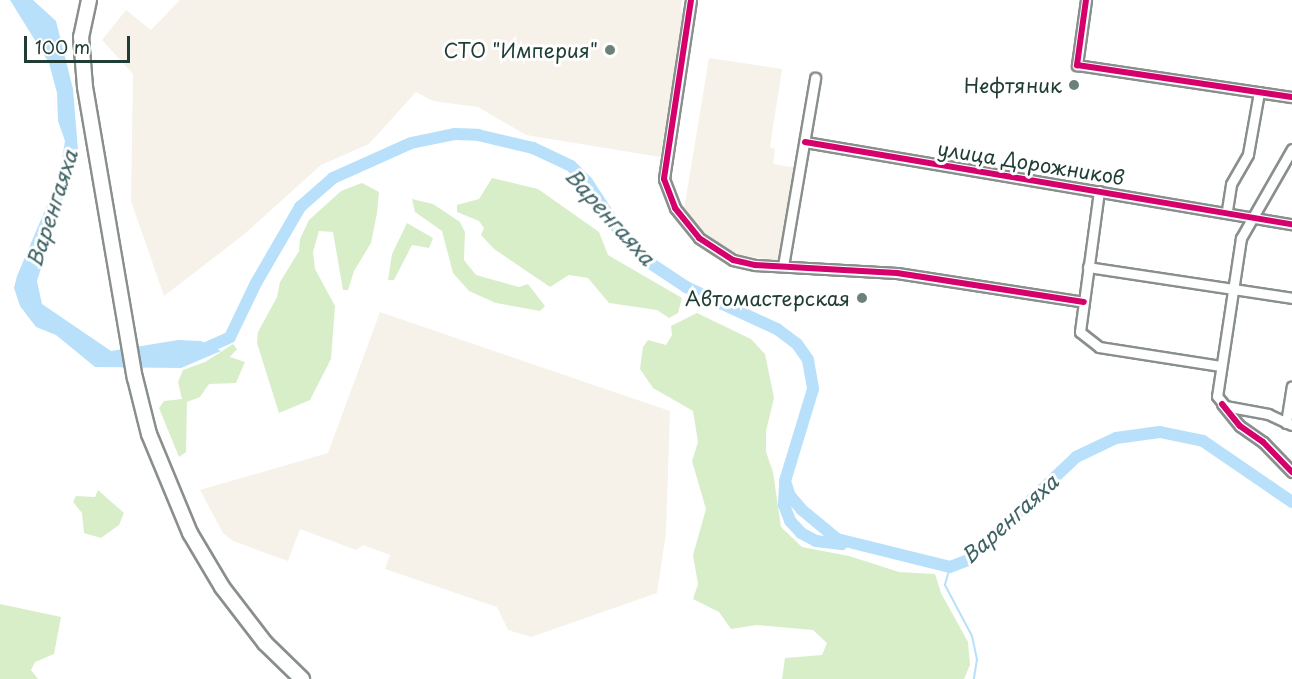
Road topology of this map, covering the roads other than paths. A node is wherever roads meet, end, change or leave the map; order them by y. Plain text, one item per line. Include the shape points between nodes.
1 (89, 0) edge
2 (691, 0) edge
3 (1086, 0) edge
4 (815, 78) dead end
5 (1259, 92) junction
6 (1292, 97) edge
7 (805, 142) junction
8 (1292, 149) edge
9 (1099, 191) junction
10 (1227, 210) junction
11 (1251, 218) junction
12 (1292, 224) edge
13 (783, 266) junction
14 (1089, 267) junction
15 (1233, 289) junction
16 (1292, 298) edge
17 (1084, 302) junction
18 (1221, 366) junction
19 (1292, 386) edge
20 (1220, 402) junction
21 (1289, 424) edge
22 (1292, 472) edge
23 (302, 679) edge

1 - 23 highway via 81,37 85,87 135,378 149,435 204,558 241,614
2 - 13 street via 666,157 666,188 689,229 724,255 755,266
3 - 5 street via 1077,65
4 - 7 street
5 - 6 street
5 - 10 street via 1248,154 1231,184
7 - 9 street, улица Дорожников
7 - 13 street
8 - 11 street
9 - 10 street, улица Дорожников
9 - 14 street
10 - 11 street, улица Дорожников
11 - 12 street, улица Дорожников
11 - 15 street via 1241,238
13 - 17 street via 897,273
14 - 15 street
14 - 17 street
15 - 16 street
15 - 18 street
17 - 18 street via 1080,332 1099,347
18 - 20 street
19 - 21 street
20 - 21 street
20 - 22 street via 1240,426 1263,442

